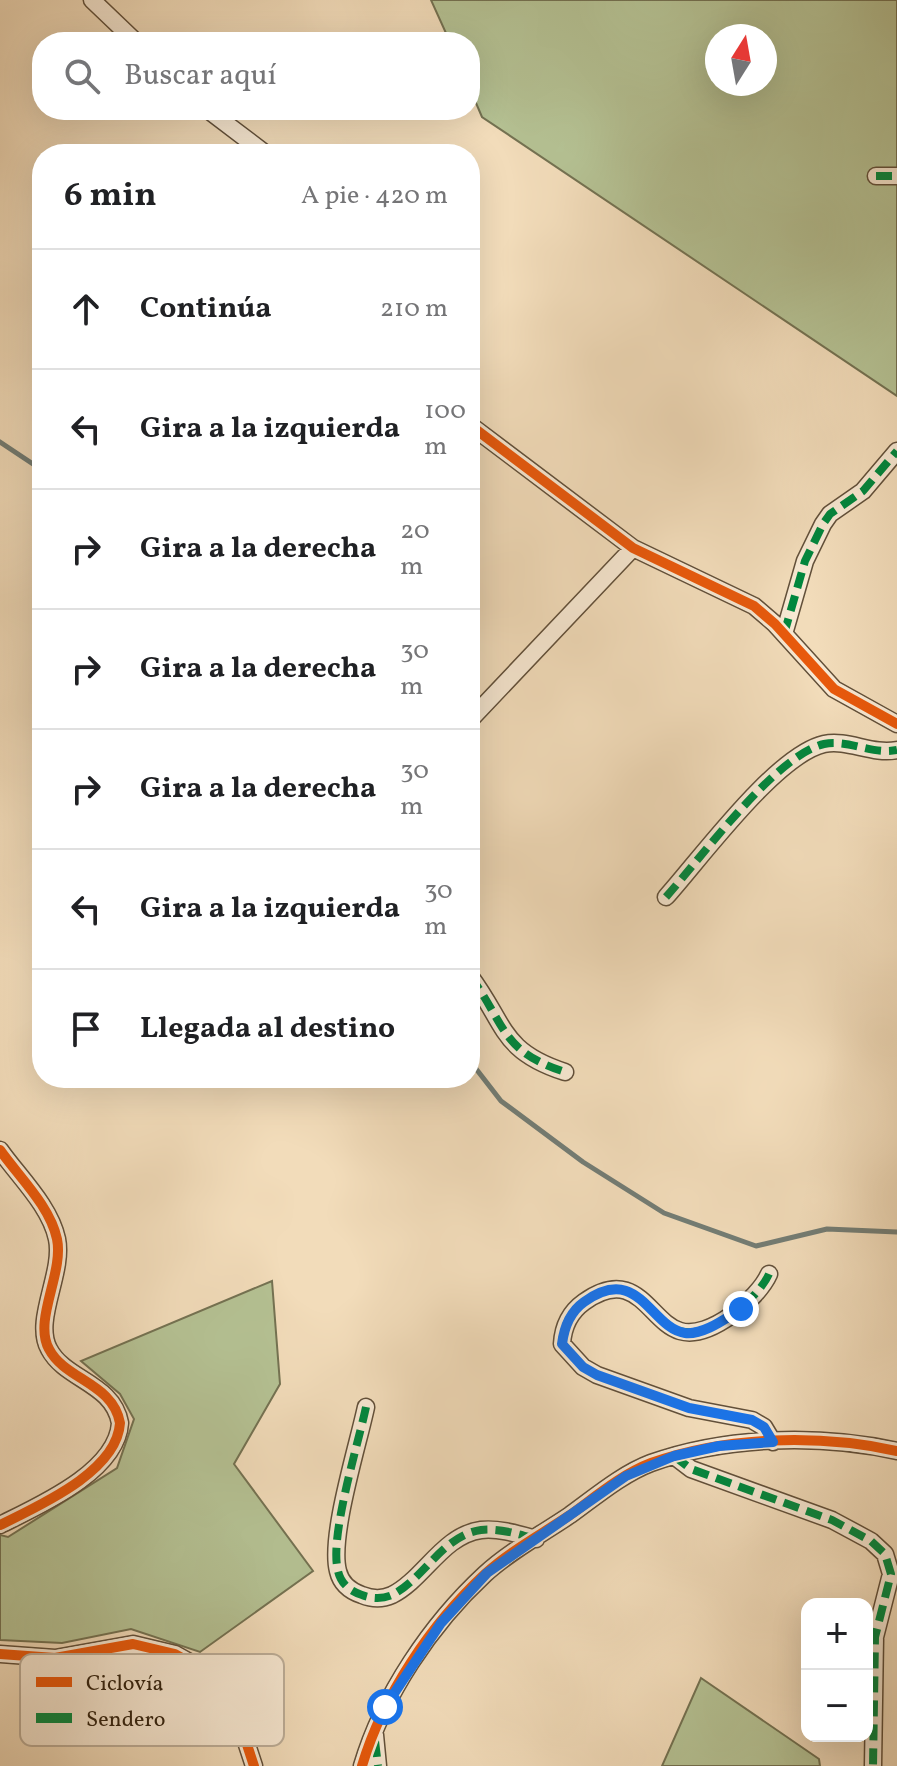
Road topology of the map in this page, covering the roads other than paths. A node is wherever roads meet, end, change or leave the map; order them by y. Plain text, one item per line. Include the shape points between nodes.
1 (92, 0) edge
2 (126, 32) edge
3 (221, 120) edge
4 (253, 144) edge
5 (876, 176) dead end
6 (897, 176) edge
7 (480, 433) edge
8 (897, 451) edge
9 (633, 548) junction
10 (784, 634) junction
11 (480, 709) edge
12 (897, 724) edge
13 (897, 750) edge
14 (666, 897) dead end
15 (480, 992) edge
16 (565, 1072) dead end
17 (0, 1150) edge
18 (769, 1274) dead end
19 (366, 1407) dead end
20 (773, 1442) junction
21 (897, 1451) edge
22 (674, 1456) junction
23 (0, 1525) edge
24 (536, 1539) junction
25 (0, 1654) edge
26 (77, 1654) edge
27 (175, 1654) edge
28 (20, 1655) edge
29 (374, 1729) junction
30 (247, 1746) edge
31 (254, 1766) edge
32 (362, 1766) edge
33 (378, 1766) edge
34 (873, 1766) edge

1 - 2 street
3 - 4 street
5 - 6 street
7 - 9 street
8 - 10 street via 863,491 823,524 805,561
9 - 10 street via 743,598
9 - 11 street
10 - 12 street via 834,689
13 - 14 street via 829,743 793,757
15 - 16 street via 512,1045
17 - 23 street via 48,1215 56,1235 58,1257 44,1332 47,1346 109,1399 120,1423 112,1446 85,1476
18 - 20 street via 741,1309 689,1334 675,1331 634,1294 596,1293 577,1307 563,1330 562,1344 597,1375 689,1408 752,1420
19 - 24 street via 337,1536 337,1569 343,1585 377,1599 394,1594 463,1536 480,1530
20 - 21 street via 837,1442
20 - 22 street
22 - 24 street via 626,1476
22 - 34 street via 691,1469 847,1527 885,1554 891,1574 875,1637
24 - 29 street via 487,1573 456,1605
25 - 28 street
26 - 27 street via 133,1644
29 - 32 street
29 - 33 street
30 - 31 street

